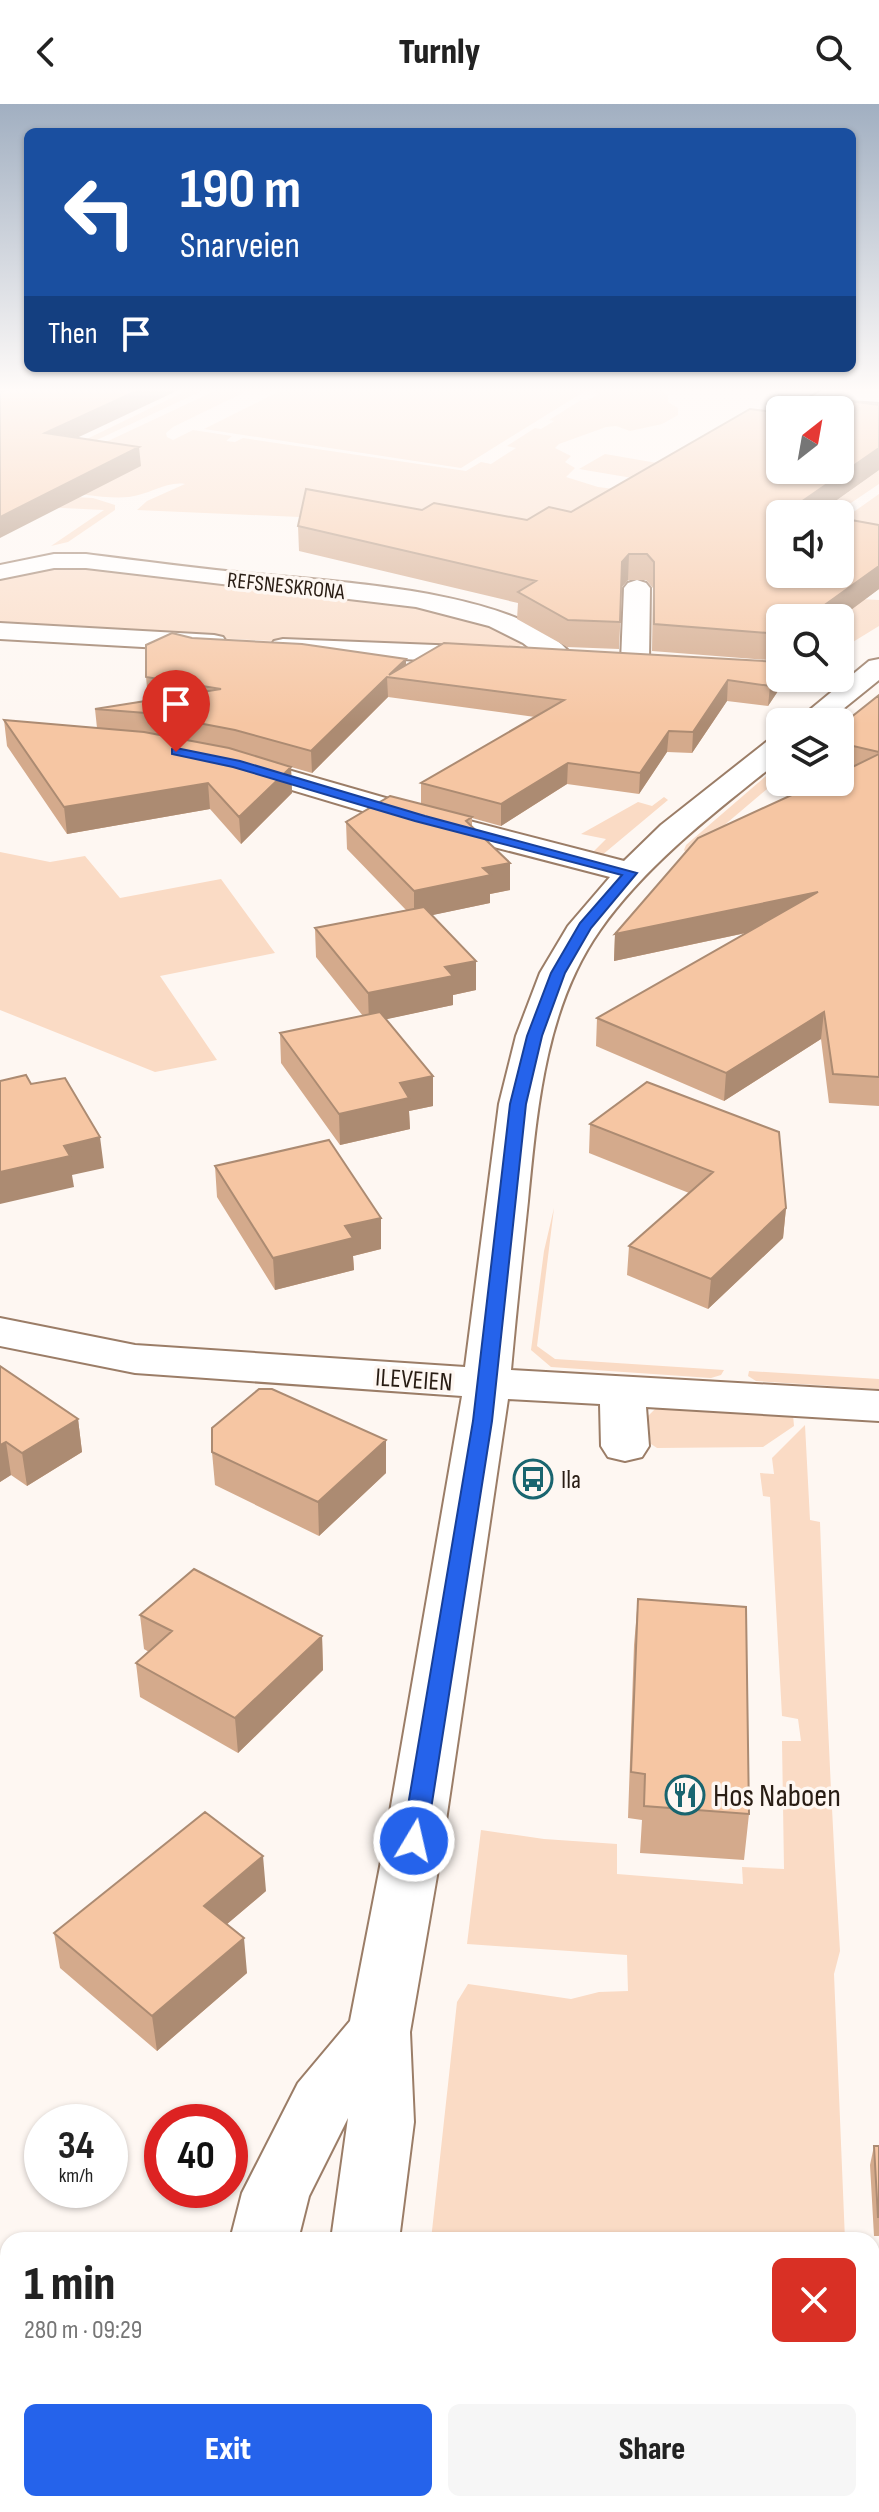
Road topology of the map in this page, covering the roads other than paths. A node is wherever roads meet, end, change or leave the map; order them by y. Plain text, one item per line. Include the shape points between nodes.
1 (0, 572) edge
2 (637, 588) dead end
3 (0, 631) edge
4 (560, 658) junction
5 (635, 661) junction
6 (664, 663) edge
7 (860, 674) edge
8 (824, 708) edge
9 (766, 756) edge
10 (206, 758) edge
11 (631, 873) junction
12 (0, 1332) edge
13 (487, 1384) junction
14 (622, 1390) junction
15 (879, 1406) edge
16 (625, 1446) dead end
17 (379, 2032) junction
18 (266, 2232) edge
19 (366, 2232) edge

1 - 4 street, REFSNESKRONA via 54,561 86,561 429,603 499,623
2 - 5 street
3 - 4 street
4 - 5 street
5 - 6 street
7 - 8 street
9 - 11 street via 672,832
10 - 11 street
11 - 13 street via 585,926 558,973 534,1036 518,1104
12 - 13 street, ILEVEIEN via 135,1359
13 - 14 street, ILEVEIEN
13 - 17 street
14 - 15 street, ILEVEIEN
14 - 16 street
17 - 18 street via 321,2103 276,2193
17 - 19 street via 381,2122

